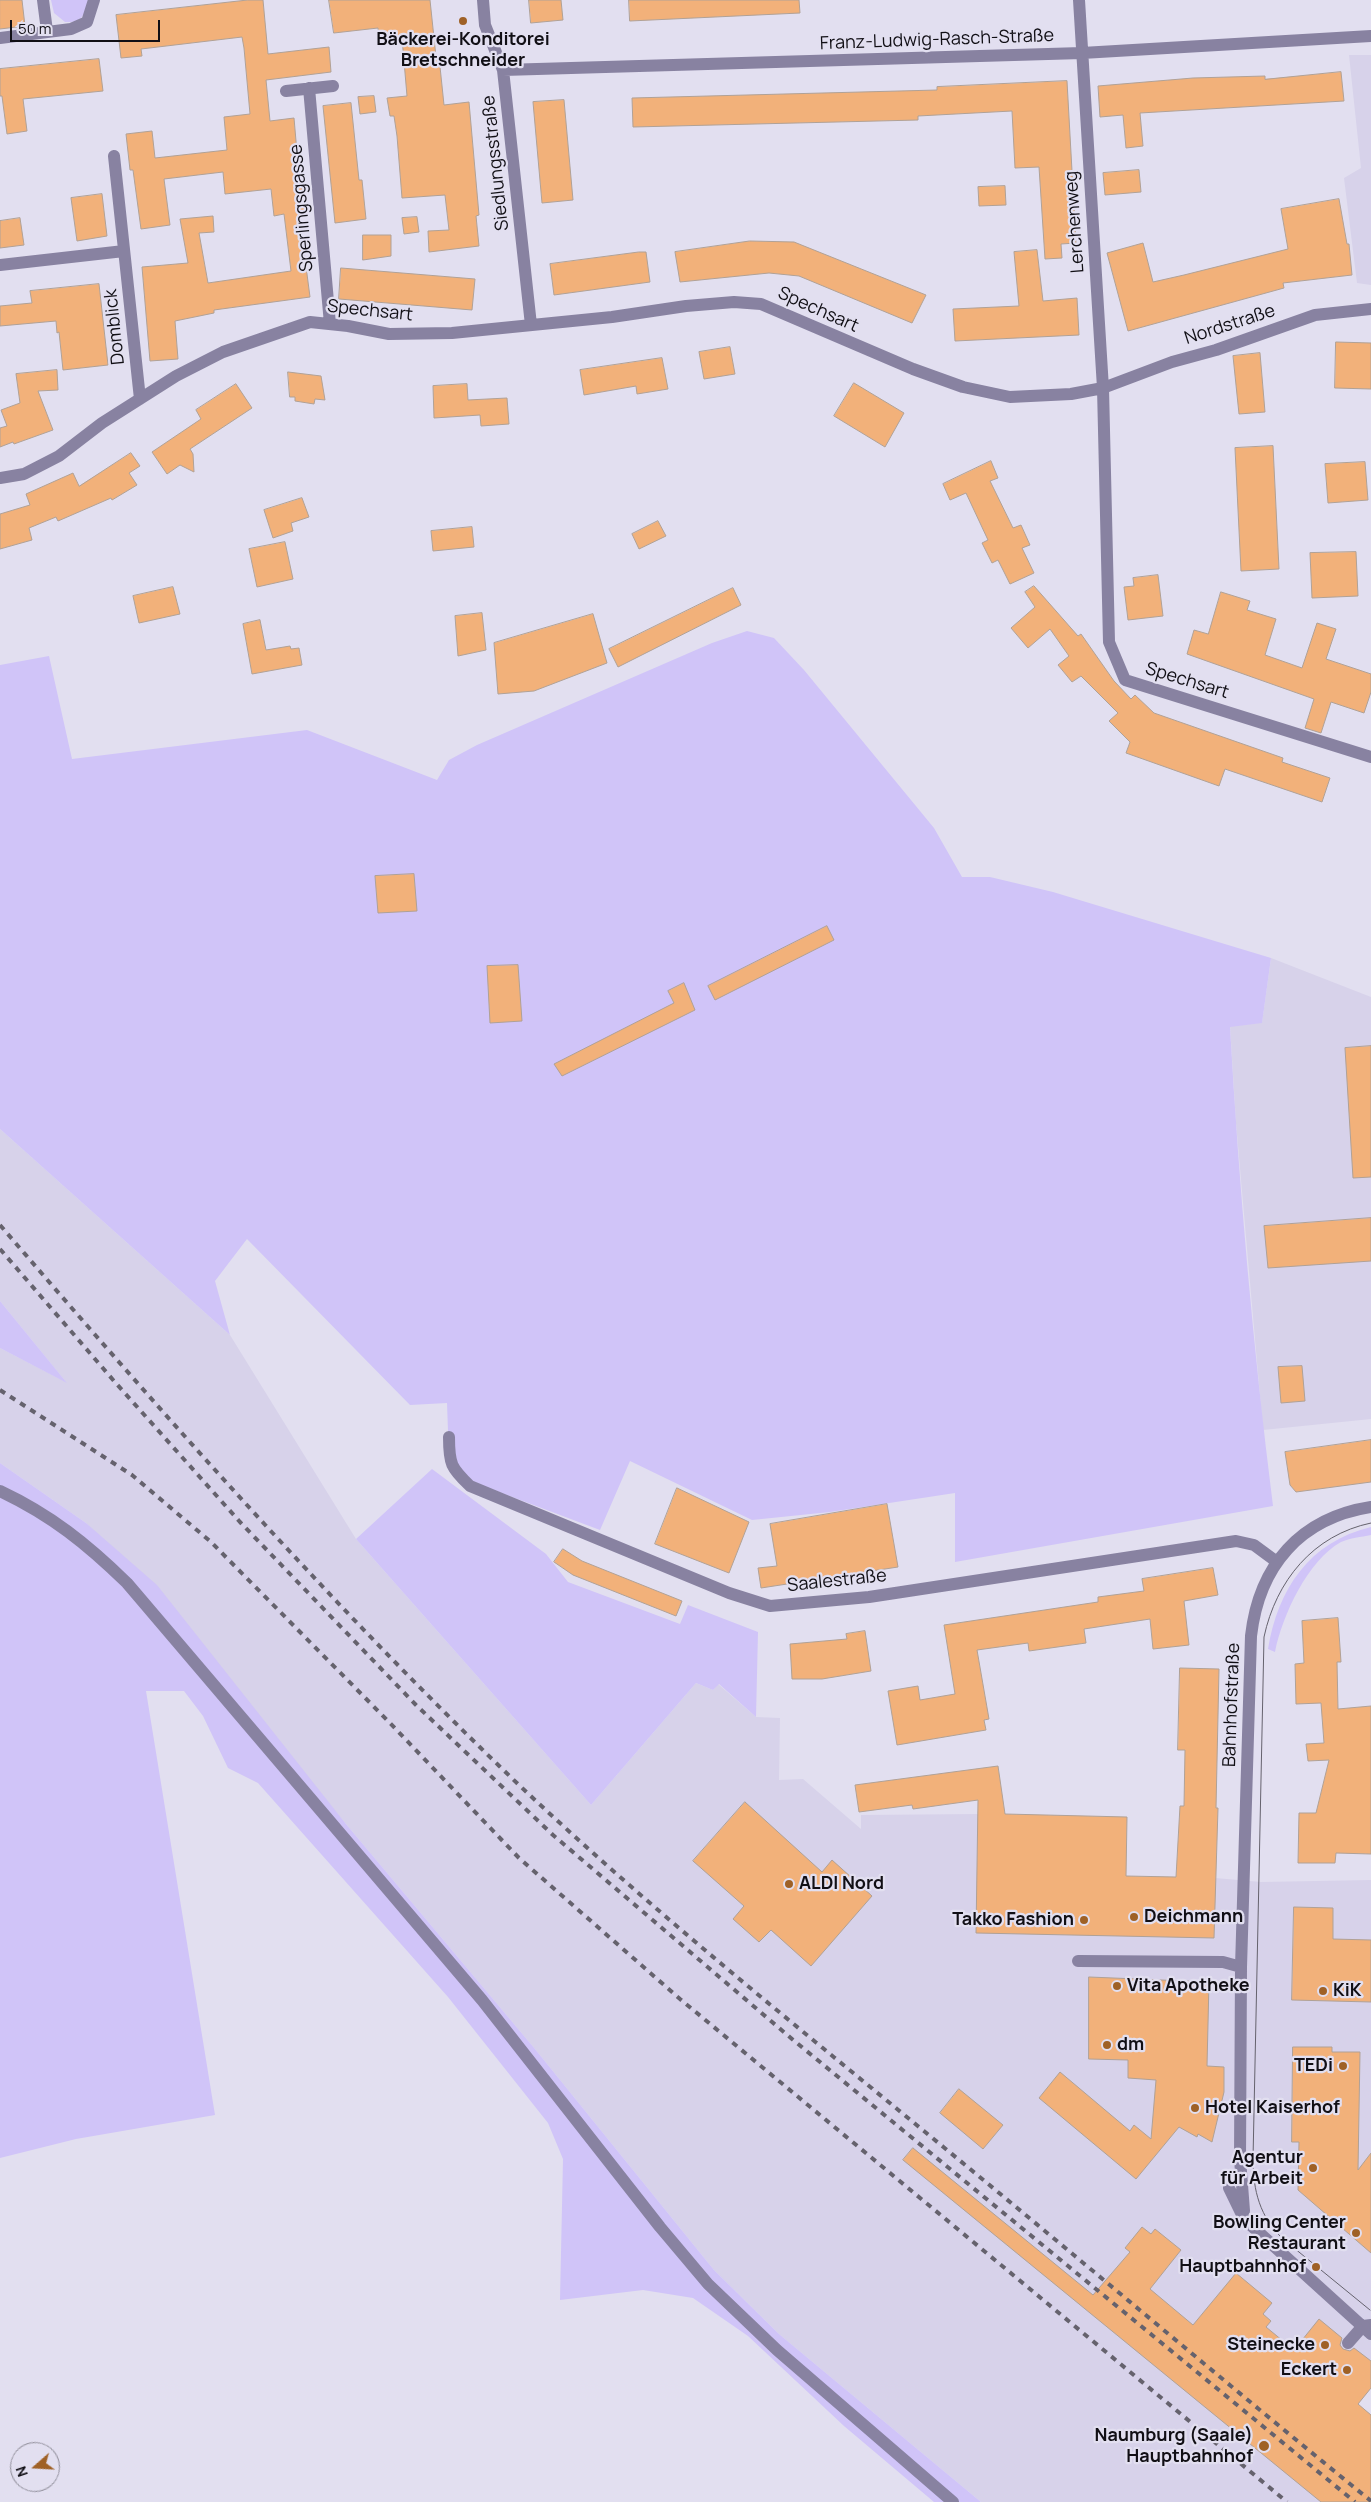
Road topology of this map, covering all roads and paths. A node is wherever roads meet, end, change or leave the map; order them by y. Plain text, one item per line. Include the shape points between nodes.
1 (43, 0) edge
2 (94, 0) edge
3 (483, 0) edge
4 (1079, 0) edge
5 (47, 31) junction
6 (1371, 36) edge
7 (0, 38) edge
8 (1082, 53) junction
9 (503, 70) junction
10 (334, 86) dead end
11 (309, 88) junction
12 (286, 91) dead end
13 (114, 156) dead end
14 (124, 252) junction
15 (0, 265) edge
16 (1371, 309) edge
17 (330, 324) junction
18 (531, 325) junction
19 (1103, 388) junction
20 (140, 399) junction
21 (0, 478) edge
22 (1371, 757) edge
23 (449, 1438) dead end
24 (0, 1491) edge
25 (1371, 1507) edge
26 (1277, 1562) junction
27 (1078, 1962) dead end
28 (1241, 1967) junction
29 (1229, 2188) dead end
30 (1244, 2219) junction
31 (1368, 2328) edge
32 (1348, 2343) dead end
33 (953, 2502) edge

1 - 5 street
2 - 5 street via 87,22 71,29
3 - 9 street, Siedlungsstraße via 485,25
4 - 8 street, Lerchenweg
5 - 7 street
6 - 8 street, Franz-Ludwig-Rasch-Straße
8 - 9 street, Franz-Ludwig-Rasch-Straße
8 - 19 street, Lerchenweg
9 - 18 street, Siedlungsstraße
10 - 11 street
11 - 12 street
11 - 17 street, Sperlingsgasse
13 - 14 street, Domblick
14 - 15 street
14 - 20 street, Domblick
16 - 19 street, Nordstraße via 1315,315
17 - 18 street, Spechsart via 389,334 452,333
17 - 20 street, Spechsart via 310,322 223,352
18 - 19 street, Spechsart via 695,305 761,304 963,387 1010,397 1071,394
19 - 22 street, Spechsart via 1109,642 1125,680
20 - 21 street, Spechsart via 59,456 24,474
23 - 26 street, Saalestraße via 449,1459 470,1486 729,1593 770,1606 869,1597 1236,1541 1254,1545
24 - 33 street via 50,1517 90,1547 127,1583 482,2000 708,2284 777,2350
25 - 26 street, Bahnhofstraße via 1322,1522 1299,1538
26 - 28 street, Bahnhofstraße via 1259,1597 1251,1636
27 - 28 street via 1223,1962
28 - 30 street, Bahnhofstraße via 1240,2159
29 - 30 street
30 - 31 street
31 - 32 street

